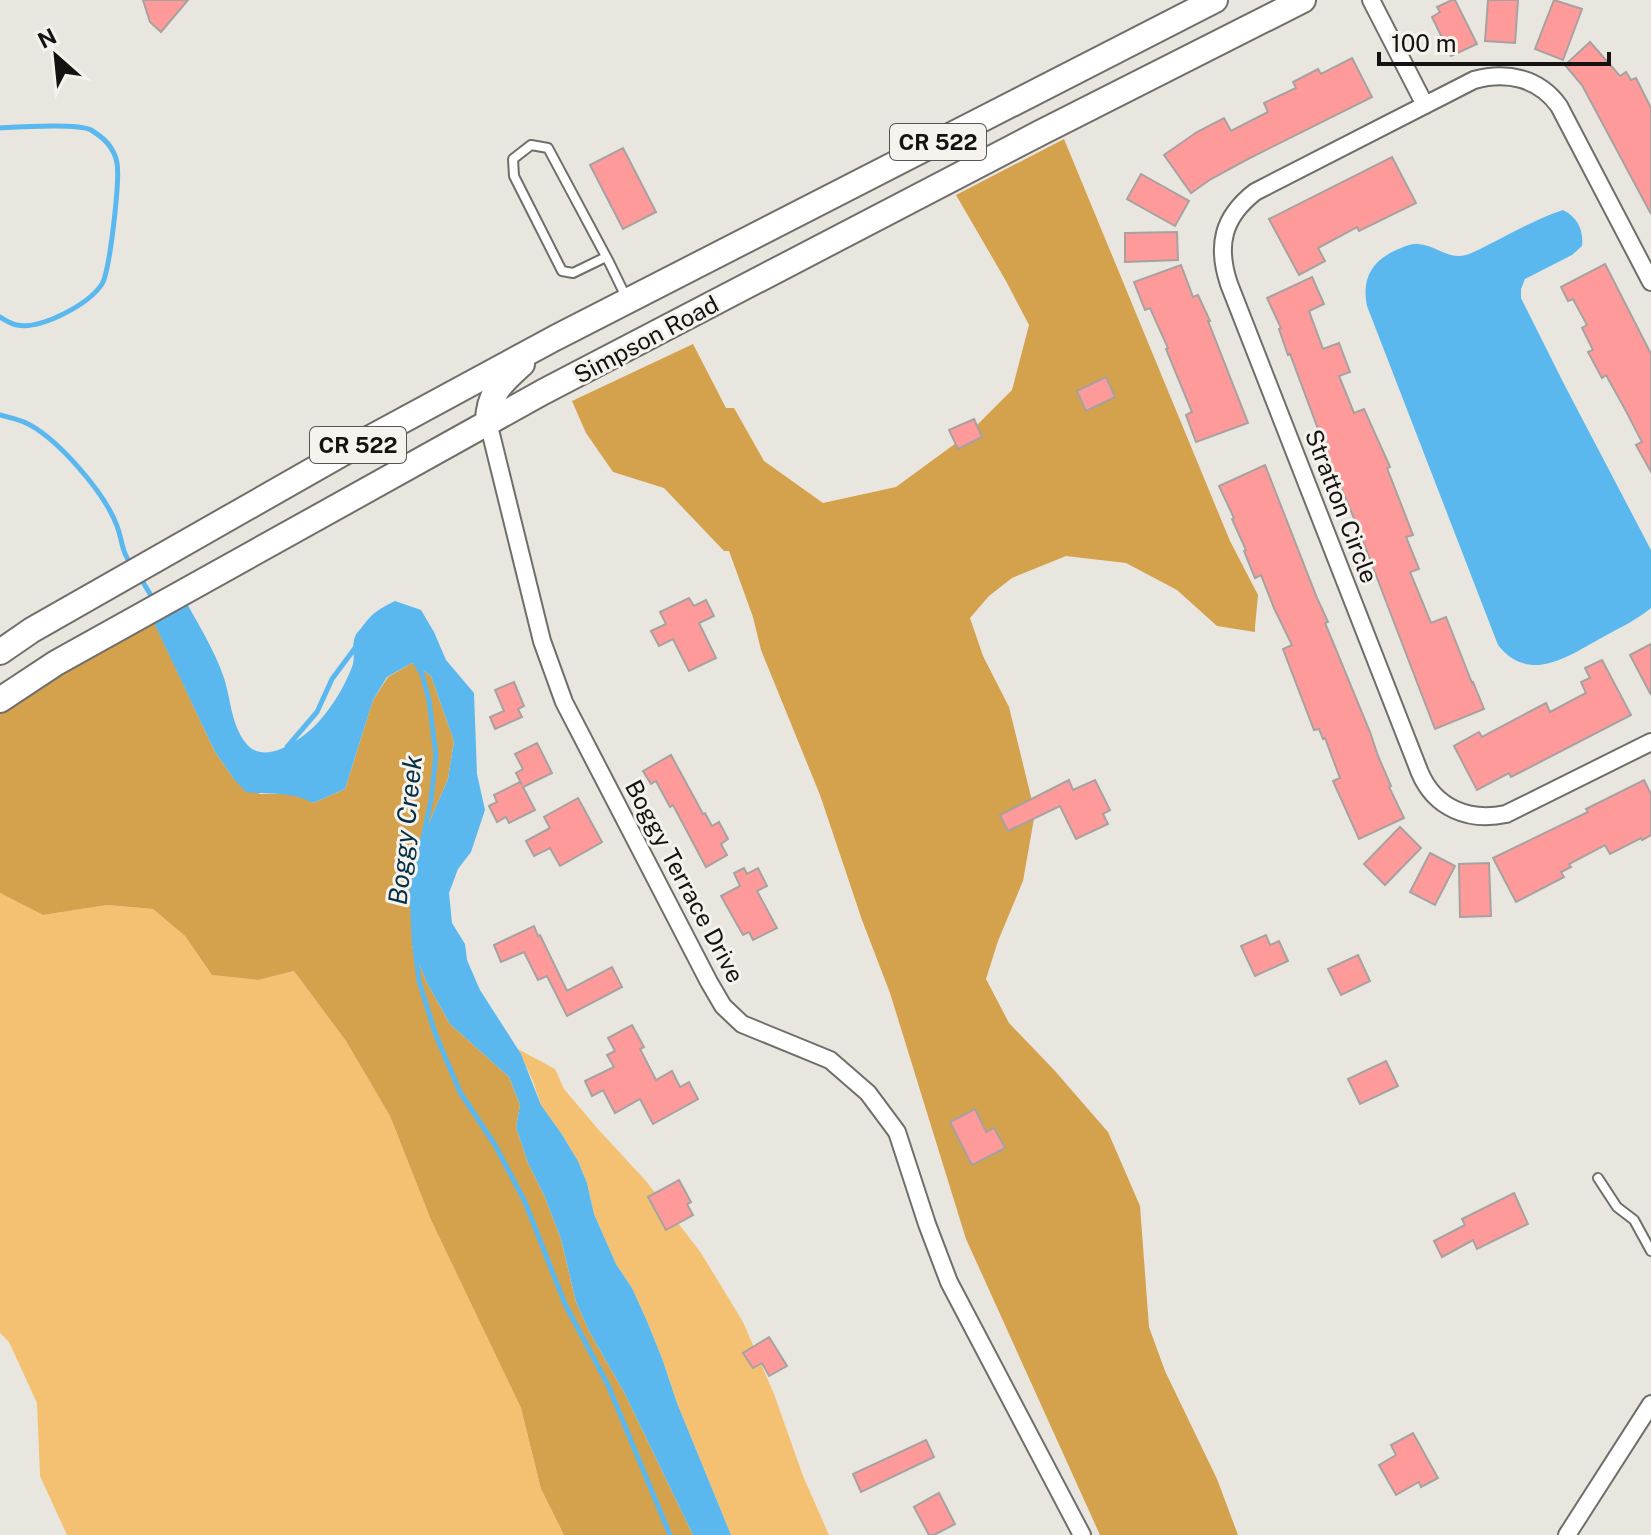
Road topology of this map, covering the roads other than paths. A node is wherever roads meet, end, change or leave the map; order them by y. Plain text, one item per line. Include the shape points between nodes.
1 (1215, 0) edge
2 (1303, 0) edge
3 (1371, 0) edge
4 (1425, 105) junction
5 (811, 206) junction
6 (606, 257) junction
7 (777, 270) junction
8 (1651, 282) edge
9 (627, 300) junction
10 (555, 338) junction
11 (488, 422) junction
12 (0, 652) edge
13 (0, 700) edge
14 (1651, 742) edge
15 (1598, 1178) dead end
16 (1651, 1251) edge
17 (1651, 1404) edge
18 (1082, 1535) edge
19 (1567, 1535) edge

1 - 5 main road, Simpson Road / CR 522
2 - 7 main road, Simpson Road / CR 522
3 - 4 street
4 - 8 street, Stratton Circle via 1483,78 1513,77 1539,86 1559,106
4 - 14 street, Stratton Circle via 1242,202 1230,218 1222,247 1229,284 1430,791 1463,814 1506,814
5 - 7 main road via 817,227
5 - 9 main road, Simpson Road / CR 522
6 - 6 lane via 548,148 531,145 513,159 514,176 562,271 573,273
6 - 9 lane
7 - 11 main road, Simpson Road / CR 522
9 - 10 main road, Simpson Road / CR 522
10 - 11 main road via 493,395
10 - 12 main road, Simpson Road / CR 522 via 350,449
11 - 13 main road, Simpson Road / CR 522 via 91,643
11 - 18 street, Boggy Terrace Drive via 542,641 564,702 709,982 742,1024 830,1060 868,1093 897,1132 949,1282
15 - 16 lane via 1617,1207 1634,1220
17 - 19 street

